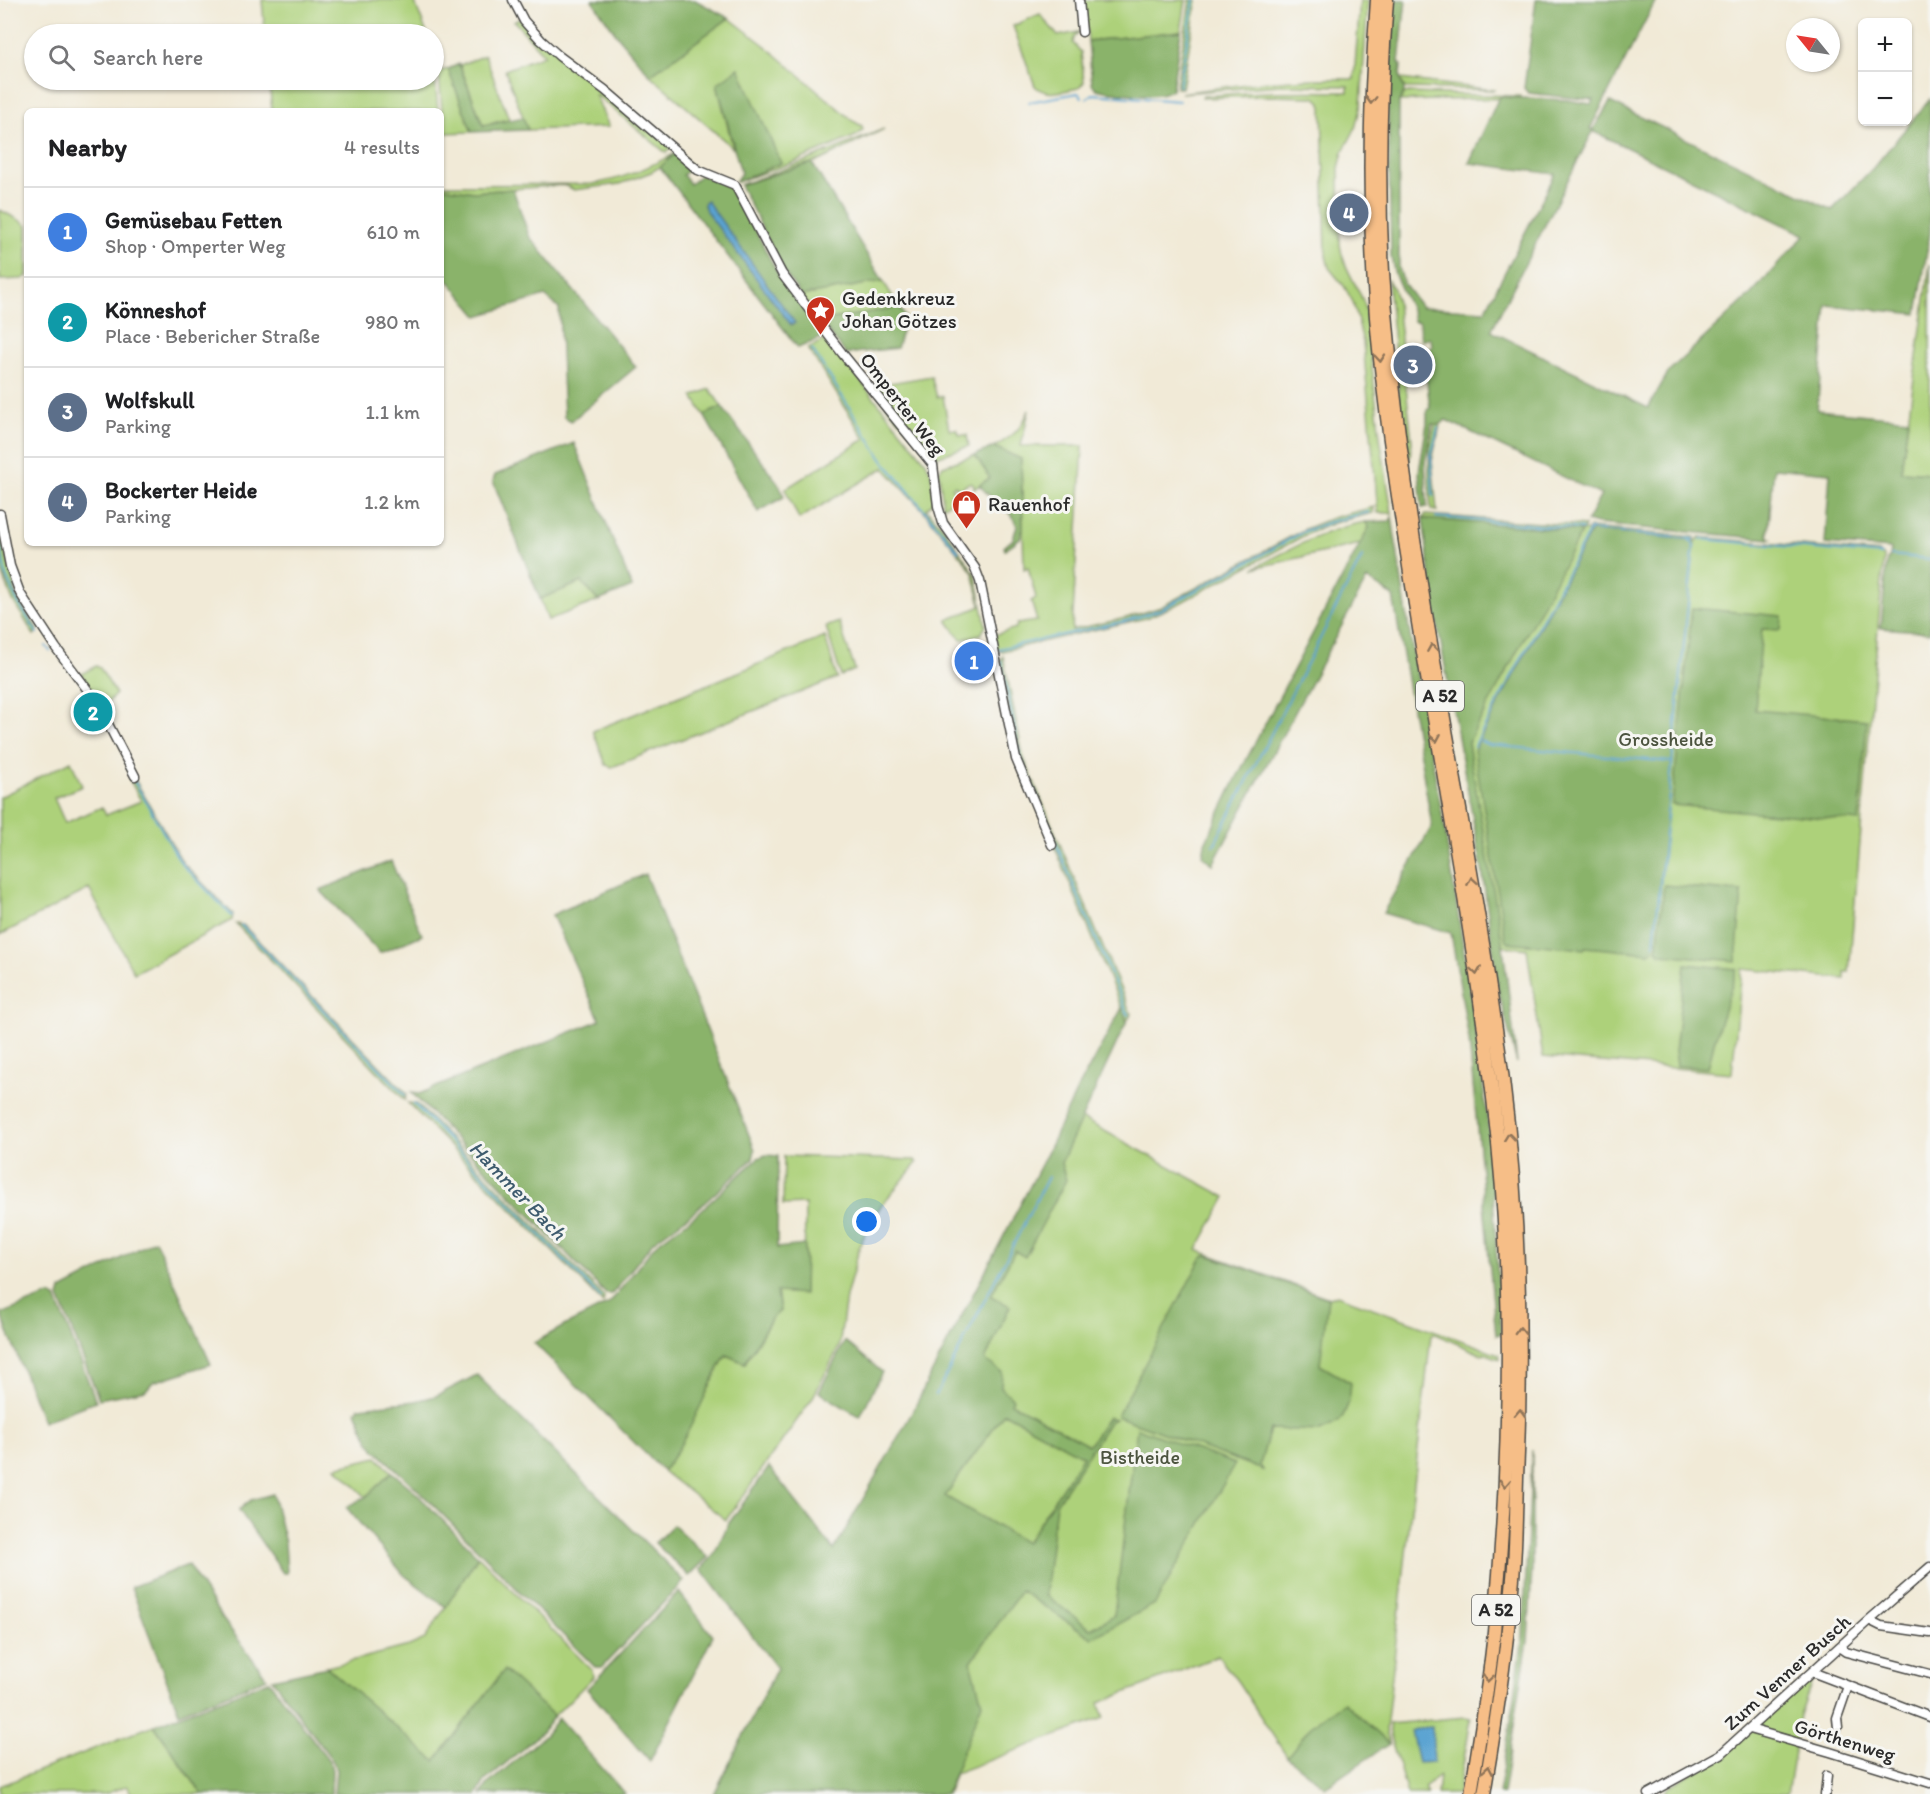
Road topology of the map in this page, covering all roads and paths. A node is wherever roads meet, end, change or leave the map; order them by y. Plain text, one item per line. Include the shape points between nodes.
1 (513, 0) edge
2 (1079, 0) edge
3 (1377, 0) edge
4 (1387, 0) edge
5 (1082, 32) dead end
6 (0, 514) edge
7 (135, 776) dead end
8 (1052, 845) dead end
9 (1930, 1567) edge
10 (1921, 1574) junction
11 (1930, 1579) edge
12 (1869, 1620) junction
13 (1930, 1633) edge
14 (1839, 1647) junction
15 (1812, 1672) junction
16 (1930, 1674) edge
17 (1848, 1686) junction
18 (1930, 1717) edge
19 (1838, 1727) dead end
20 (1749, 1730) junction
21 (1827, 1776) dead end
22 (1930, 1783) edge
23 (1471, 1794) edge
24 (1484, 1794) edge
25 (1648, 1794) edge
26 (1825, 1794) edge

1 - 8 street, Omperter Weg via 524,21 559,56 698,170 735,185 782,274 933,465 943,523 981,581 1016,759
2 - 5 street
3 -> 23 highway, A 52 via 1371,102 1371,208 1382,380 1428,689 1472,942 1494,1102 1508,1278 1509,1383 1501,1546
24 -> 4 highway, A 52 via 1514,1576 1521,1390 1519,1276 1503,1080 1393,379 1381,207
6 - 7 street via 10,566 20,593 96,701
9 - 10 street, Zum Venner Busch
10 - 11 street
10 - 12 street, Zum Venner Busch
12 - 13 street via 1881,1626
12 - 14 street, Zum Venner Busch
14 - 15 street, Zum Venner Busch
14 - 16 street
15 - 17 street
15 - 20 street, Zum Venner Busch
17 - 18 street
17 - 19 street via 1837,1718
20 - 22 street, Görthenweg
20 - 25 street, Zum Venner Busch via 1721,1754
21 - 26 street

